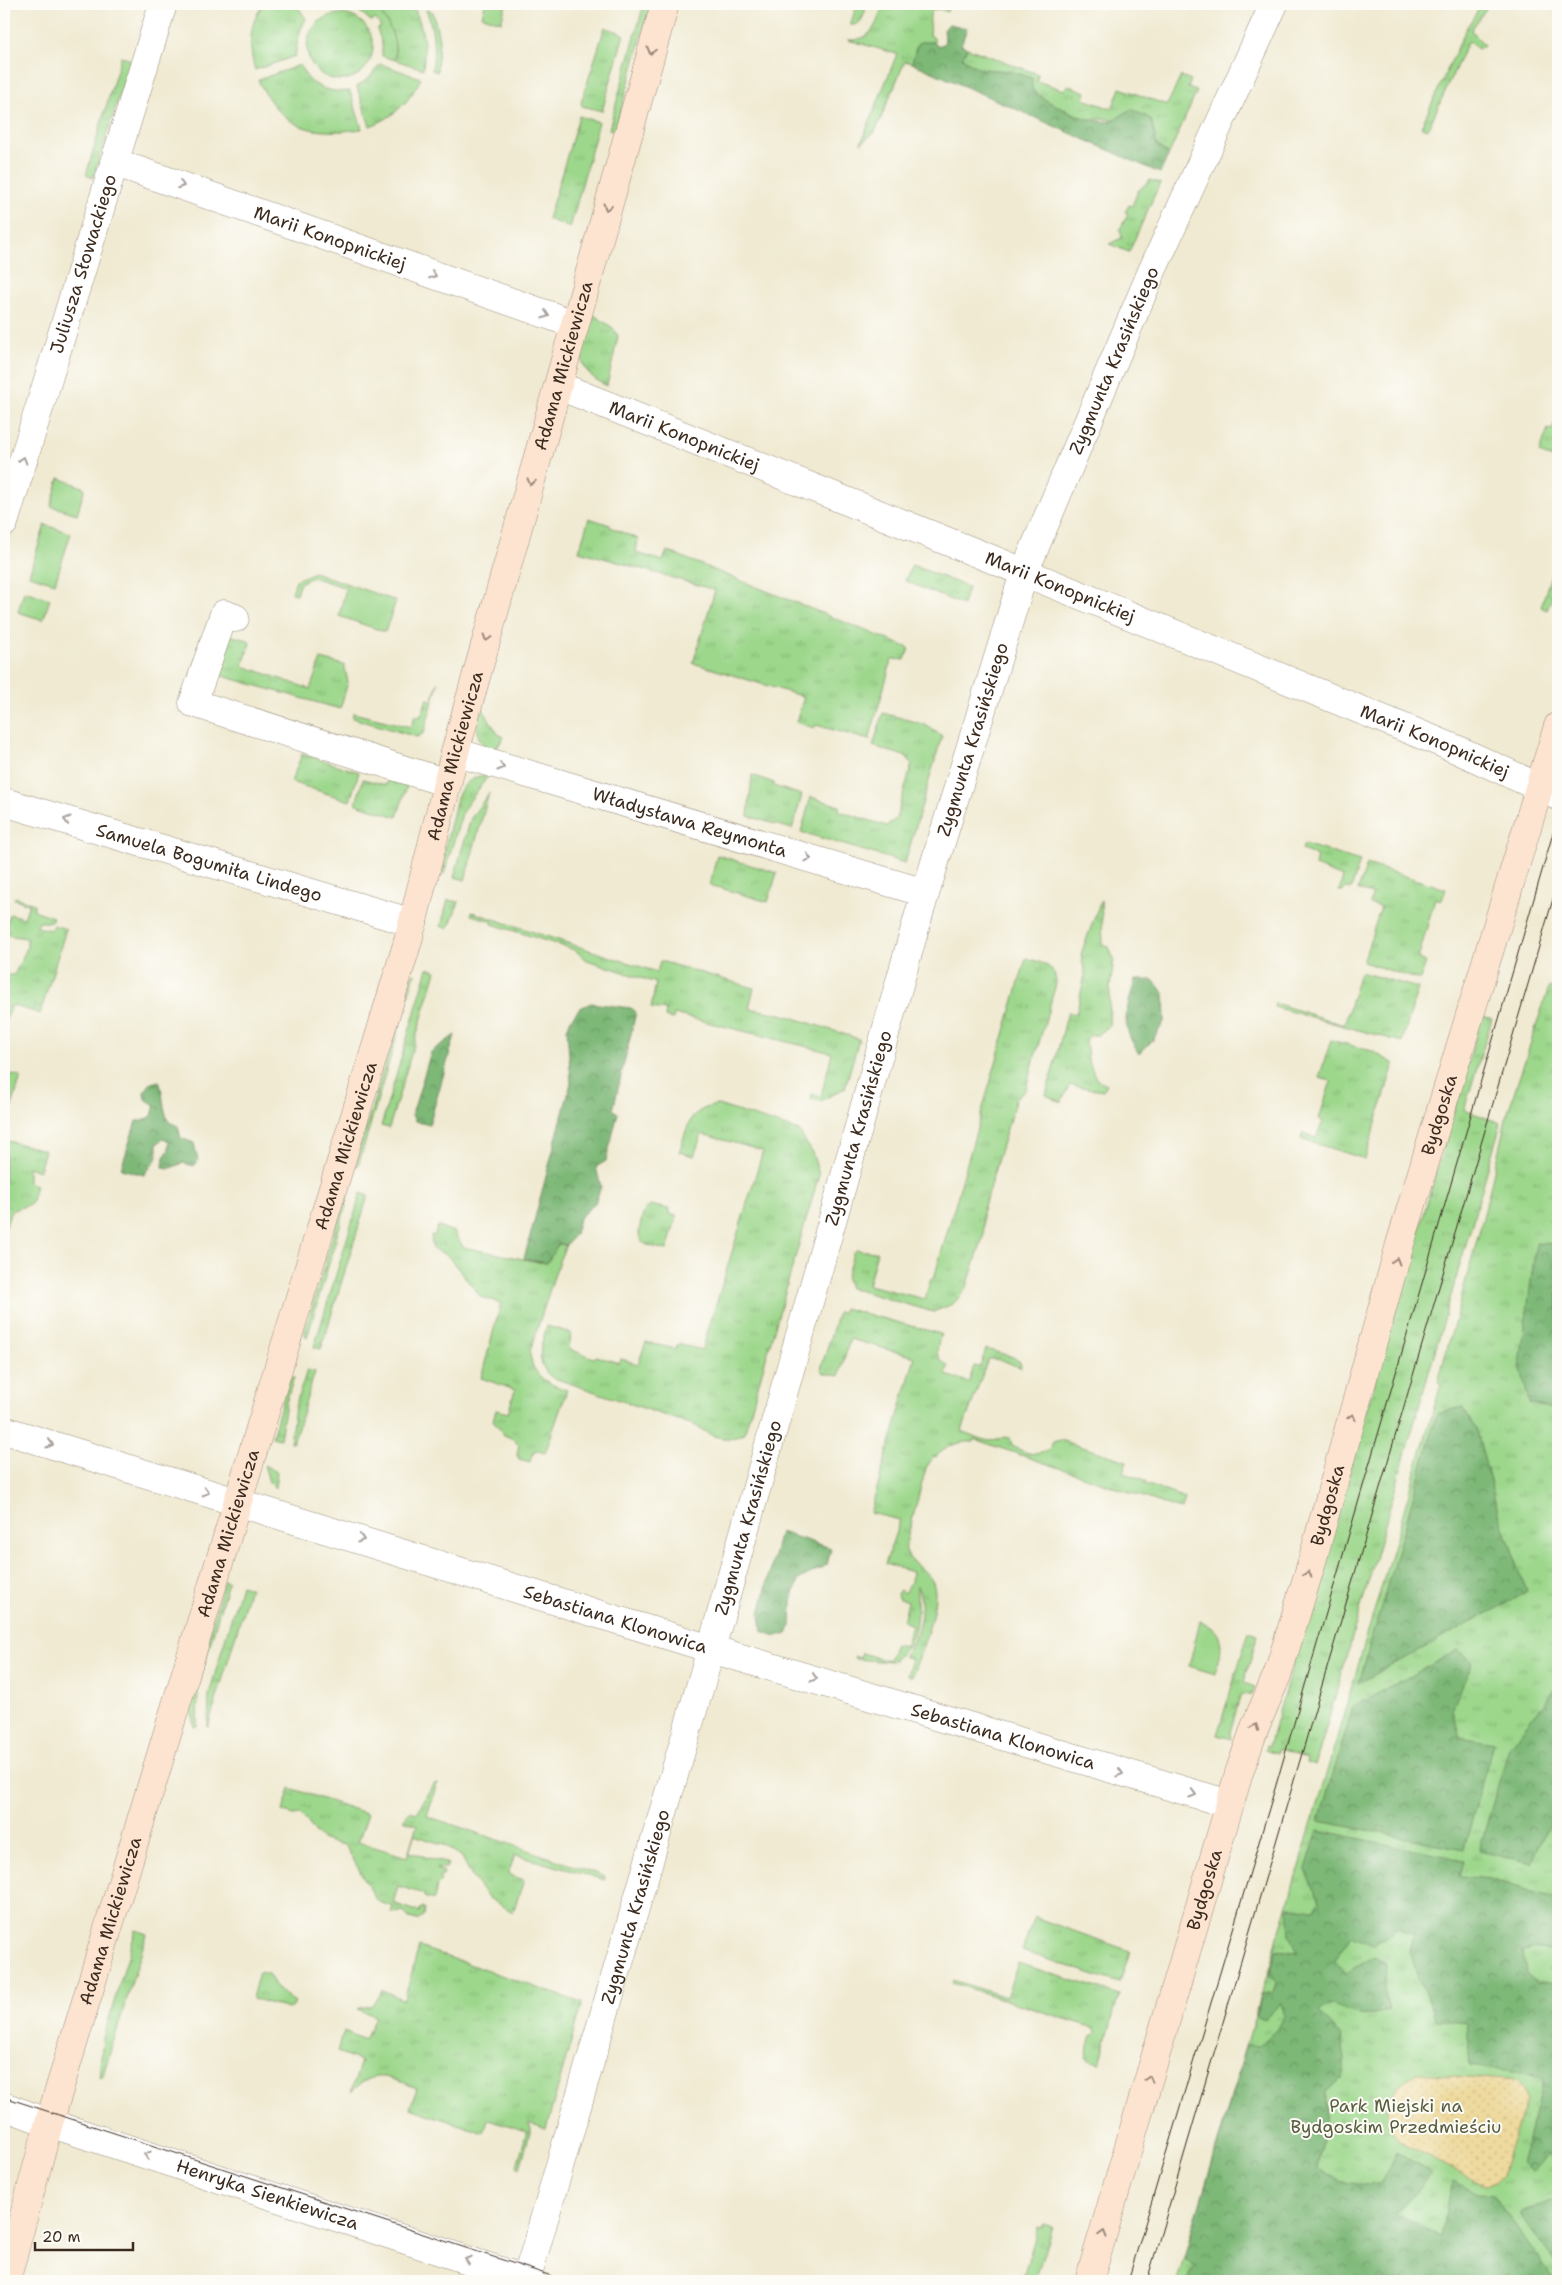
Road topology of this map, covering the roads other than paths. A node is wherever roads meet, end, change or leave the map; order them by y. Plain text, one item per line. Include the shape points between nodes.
1 (163, 4) edge
2 (665, 4) edge
3 (1274, 4) edge
4 (114, 162) junction
5 (574, 324) junction
6 (559, 386) junction
7 (4, 523) edge
8 (1024, 573) junction
9 (235, 618) dead end
10 (1558, 726) edge
11 (455, 752) junction
12 (447, 783) junction
13 (1549, 791) edge
14 (4, 802) edge
15 (925, 893) junction
16 (413, 923) junction
17 (4, 1430) edge
18 (237, 1501) junction
19 (711, 1649) junction
20 (1230, 1804) junction
21 (4, 2106) edge
22 (49, 2123) junction
23 (6, 2281) edge
24 (528, 2281) edge
25 (1089, 2281) edge

1 - 4 street, Juliusza Słowackiego
2 -> 5 street, Adama Mickiewicza
3 - 8 street, Zygmunta Krasińskiego via 1152,271
4 -> 5 street, Marii Konopnickiej
7 -> 4 street, Juliusza Słowackiego
5 - 6 street, Adama Mickiewicza
6 - 8 street, Marii Konopnickiej
6 -> 11 street, Adama Mickiewicza
8 - 13 street, Marii Konopnickiej
8 - 15 street, Zygmunta Krasińskiego
9 - 12 street via 224,614 193,703
10 - 13 street, Bydgoska
11 - 12 street, Adama Mickiewicza
11 -> 15 street, Władysława Reymonta
12 - 16 street, Adama Mickiewicza
20 -> 13 street, Bydgoska via 1255,1727 1278,1673 1400,1244
16 -> 14 street, Samuela Bogumiła Lindego
15 - 19 street, Zygmunta Krasińskiego
16 - 18 street, Adama Mickiewicza
17 -> 18 street, Sebastiana Klonowica
18 -> 19 street, Sebastiana Klonowica
18 - 22 street, Adama Mickiewicza
19 -> 20 street, Sebastiana Klonowica
19 - 24 street, Zygmunta Krasińskiego
25 -> 20 street, Bydgoska
21 - 22 street, Henryka Sienkiewicza
22 - 23 street, Adama Mickiewicza
24 -> 22 street, Henryka Sienkiewicza

